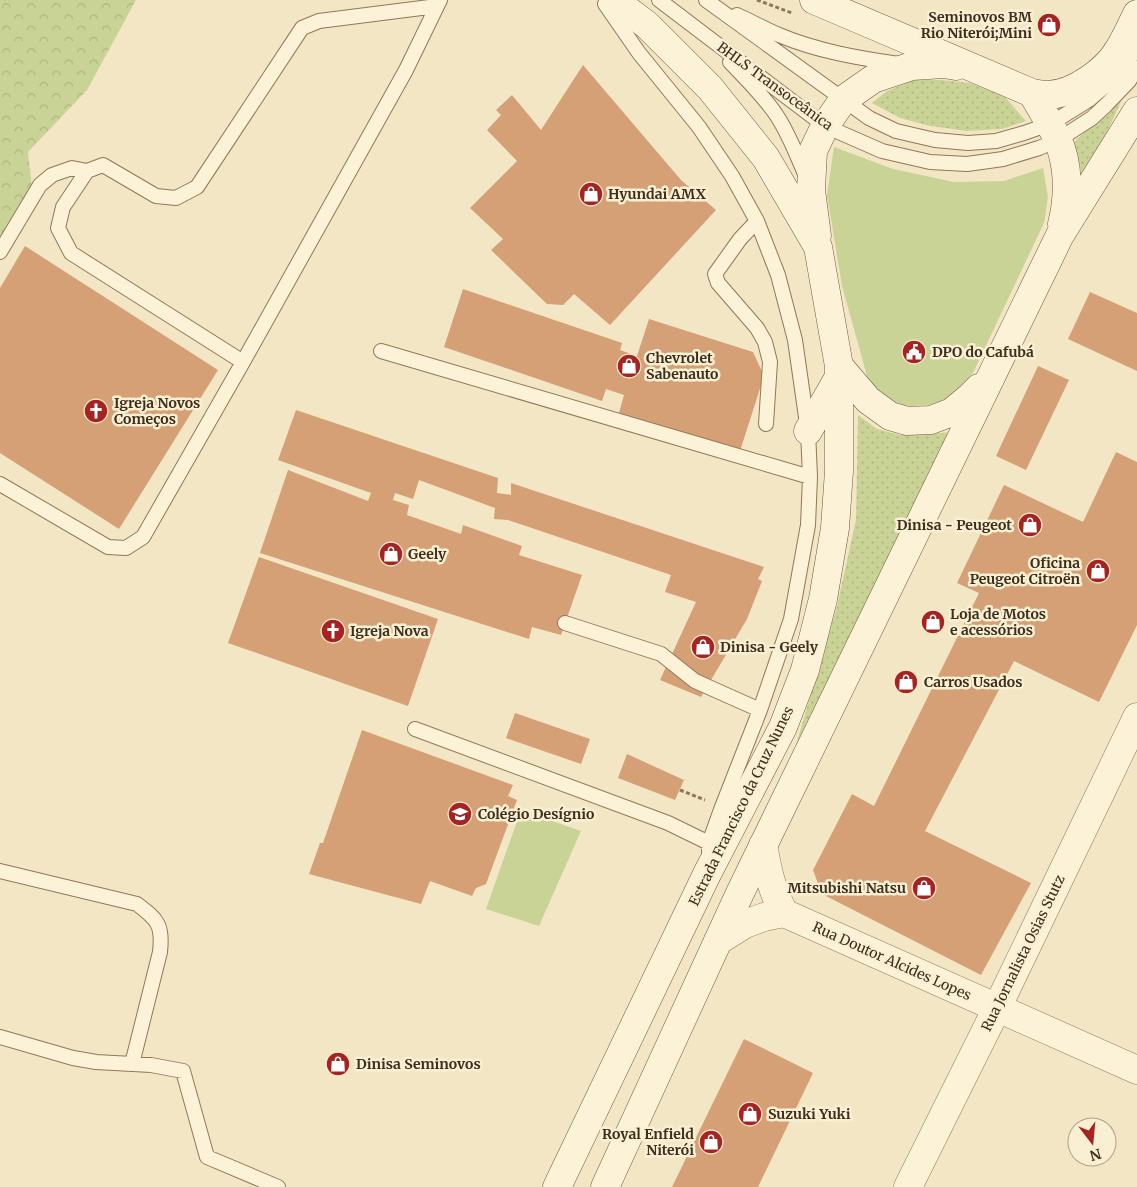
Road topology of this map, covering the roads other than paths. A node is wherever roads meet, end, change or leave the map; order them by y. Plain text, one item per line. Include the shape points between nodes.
1 (602, 0) edge
2 (614, 0) edge
3 (659, 0) edge
4 (706, 0) edge
5 (439, 3) edge
6 (805, 3) edge
7 (846, 6) edge
8 (1137, 14) edge
9 (692, 25) junction
10 (1137, 45) edge
11 (912, 66) junction
12 (1137, 68) edge
13 (975, 69) junction
14 (1032, 93) junction
15 (843, 100) junction
16 (1137, 113) edge
17 (826, 126) junction
18 (1054, 132) junction
19 (87, 172) junction
20 (811, 190) junction
21 (757, 221) junction
22 (1060, 235) junction
23 (818, 247) junction
24 (0, 252) edge
25 (381, 351) dead end
26 (243, 362) junction
27 (839, 371) junction
28 (991, 376) junction
29 (766, 424) dead end
30 (808, 431) junction
31 (810, 476) junction
32 (0, 484) edge
33 (565, 623) dead end
34 (760, 710) junction
35 (1137, 717) edge
36 (415, 729) dead end
37 (709, 843) junction
38 (764, 845) junction
39 (0, 871) edge
40 (707, 874) junction
41 (784, 913) junction
42 (718, 941) junction
43 (997, 1008) junction
44 (0, 1037) edge
45 (132, 1064) junction
46 (1137, 1070) edge
47 (278, 1187) edge
48 (557, 1187) edge
49 (604, 1187) edge
50 (908, 1187) edge

1 - 21 lane via 639,53 699,127
2 - 23 main road, Estrada Francisco da Cruz Nunes via 647,25 710,88 766,158
3 - 9 lane, BHLS Transoceânica
4 - 11 lane via 779,35 825,50
4 - 15 lane, BHLS Transoceânica
5 - 19 lane via 319,21 302,28 197,186 176,198 156,196 103,165
5 - 26 lane via 406,70
6 - 7 main road
7 - 13 main road
8 - 14 main road via 1119,50 1104,68 1065,92
9 - 17 lane, BHLS Transoceânica
9 - 20 lane via 754,87 777,115
10 - 18 lane, BHLS Transoceânica via 1118,75
11 - 13 main road via 944,64
11 - 15 main road via 873,79
12 - 18 lane, BHLS Transoceânica via 1129,81 1092,118
13 - 14 main road
14 - 18 main road
15 - 17 main road
15 - 18 lane, BHLS Transoceânica via 896,131 935,140 968,143 996,141 1024,133
16 - 22 main road
17 - 18 lane, BHLS Transoceânica via 882,151 930,162 968,164 1040,148
17 - 20 main road via 813,151
18 - 22 main road via 1065,166 1066,206
19 - 24 lane via 72,168 40,185
19 - 26 lane via 63,207 58,228 70,253
20 - 23 main road
21 - 29 lane via 715,274 718,283 765,342 770,362
21 - 30 lane via 778,275 795,340
22 - 28 main road
23 - 27 main road, Estrada Francisco da Cruz Nunes
25 - 31 lane
26 - 32 lane via 143,537 126,548 108,547
27 - 28 main road via 868,400 890,416 907,421 931,420 952,412
27 - 30 main road
27 - 40 main road, Estrada Francisco da Cruz Nunes via 839,471 835,528 823,599 807,661 783,727
28 - 38 main road
30 - 31 lane
31 - 34 lane via 808,525 790,619
33 - 34 lane via 661,654 695,681
34 - 37 lane
35 - 43 main road, Rua Jornalista Osias Stutz
36 - 37 lane via 668,823
37 - 40 lane
38 - 41 main road via 772,888
38 - 42 main road
39 - 45 lane via 137,904 159,925 162,937 160,952
40 - 48 main road, Estrada Francisco da Cruz Nunes
41 - 42 main road via 745,924
41 - 43 main road, Rua Doutor Alcides Lopes
42 - 49 main road
43 - 46 main road, Rua Doutor Alcides Lopes
43 - 50 main road, Rua Jornalista Osias Stutz
44 - 45 lane via 73,1058
45 - 47 lane via 183,1071 207,1157

